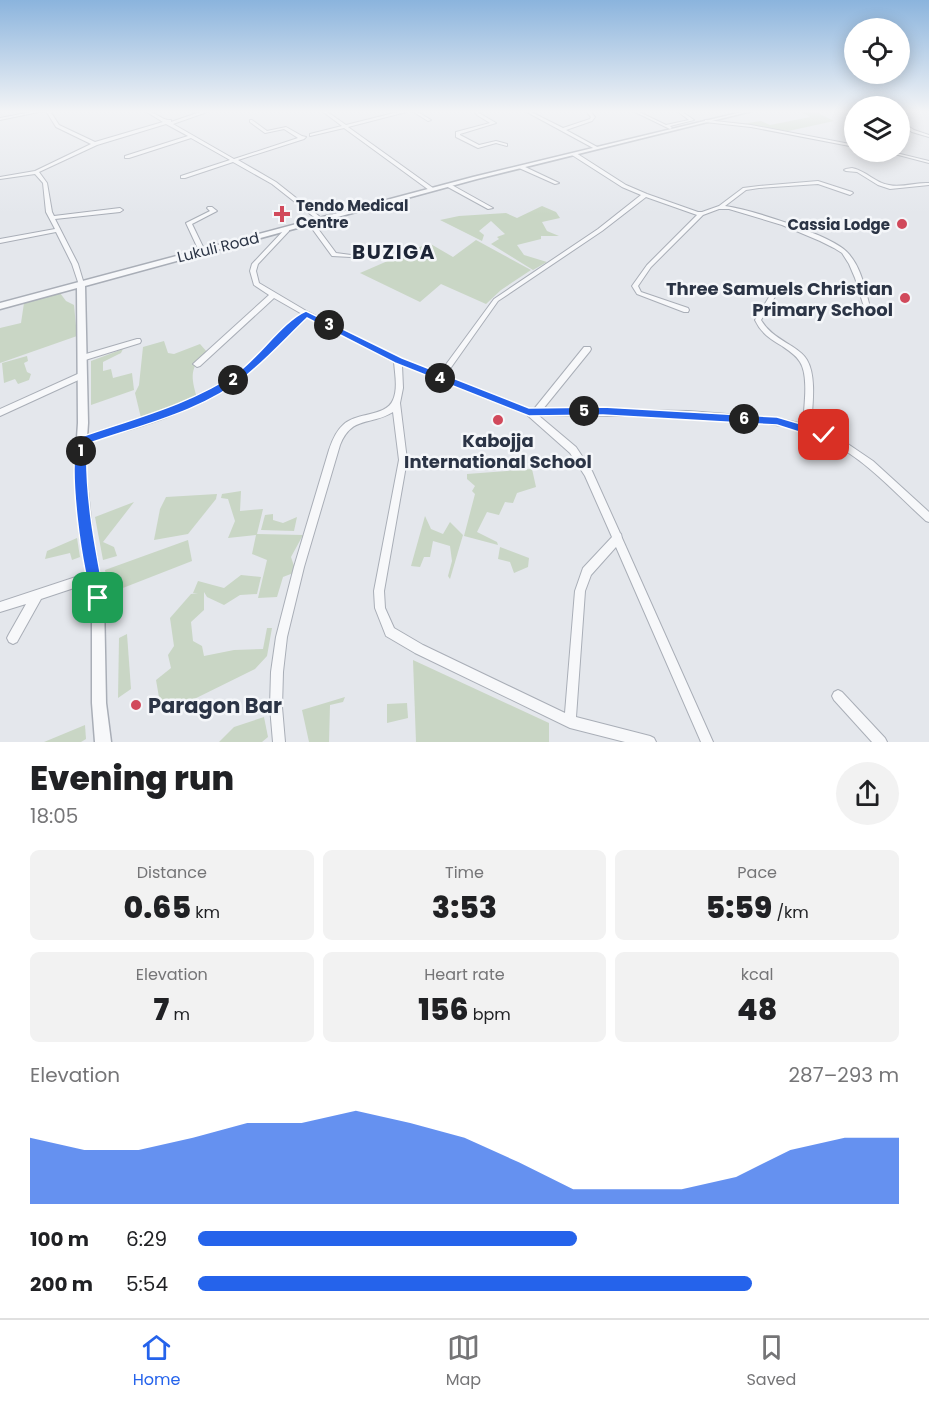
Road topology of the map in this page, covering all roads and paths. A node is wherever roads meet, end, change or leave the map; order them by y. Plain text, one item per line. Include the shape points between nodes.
1 (92, 146) edge
2 (163, 146) edge
3 (209, 146) edge
4 (279, 146) edge
5 (372, 146) edge
6 (592, 146) edge
7 (606, 146) edge
8 (597, 148) junction
9 (574, 154) junction
10 (127, 157) dead end
11 (910, 157) edge
12 (234, 162) junction
13 (929, 162) edge
14 (521, 167) junction
15 (846, 170) dead end
16 (36, 172) junction
17 (183, 177) dead end
18 (0, 178) edge
19 (557, 183) dead end
20 (929, 184) edge
21 (447, 185) junction
22 (431, 189) junction
23 (850, 193) dead end
24 (645, 195) junction
25 (720, 207) junction
26 (210, 208) dead end
27 (490, 208) dead end
28 (120, 210) dead end
29 (701, 214) junction
30 (52, 218) junction
31 (321, 220) junction
32 (311, 223) junction
33 (59, 230) junction
34 (287, 230) junction
35 (0, 241) edge
36 (202, 251) junction
37 (349, 256) dead end
38 (81, 284) junction
39 (776, 290) dead end
40 (273, 296) junction
41 (0, 306) edge
42 (867, 307) dead end
43 (686, 310) dead end
44 (306, 314) junction
45 (137, 341) dead end
46 (587, 349) dead end
47 (82, 358) junction
48 (398, 361) junction
49 (197, 364) dead end
50 (82, 375) junction
51 (441, 378) junction
52 (396, 402) junction
53 (533, 412) junction
54 (0, 413) edge
55 (807, 428) junction
56 (82, 441) junction
57 (929, 518) edge
58 (618, 537) junction
59 (94, 576) junction
60 (37, 595) junction
61 (0, 607) edge
62 (13, 638) dead end
63 (838, 696) dead end
64 (570, 722) junction
65 (103, 742) edge
66 (279, 742) edge
67 (650, 742) edge
68 (707, 742) edge
69 (881, 742) edge

1 - 16 street
2 - 10 street
3 - 12 street
4 - 12 street
5 - 22 street
6 - 8 street
7 - 8 street, Lukuli Road
8 - 9 street, Lukuli Road
9 - 14 street, Lukuli Road
9 - 24 street
11 - 13 street
12 - 17 street
12 - 31 street via 274,183
14 - 19 street
14 - 21 street, Lukuli Road
15 - 20 street via 860,169 891,187
16 - 18 street
16 - 30 street via 45,183
21 - 22 street, Lukuli Road
21 - 27 street
22 - 31 street, Lukuli Road
23 - 25 street via 818,182 751,188
24 - 29 street
24 - 51 street via 496,300
25 - 29 street
25 - 42 street via 786,225 839,247 856,271
26 - 36 street via 214,211 189,223
28 - 30 street
29 - 43 street via 634,286 639,293
30 - 33 street
31 - 32 street, Lukuli Road
32 - 34 street, Lukuli Road
32 - 37 street via 334,255
33 - 35 street
33 - 38 street
34 - 36 street, Lukuli Road
34 - 40 street via 253,271 256,284
36 - 38 street, Lukuli Road
38 - 41 street, Lukuli Road
38 - 47 street
39 - 55 street via 758,320 763,329 804,362
40 - 44 street
40 - 49 street
44 - 48 street
44 - 56 street via 243,373 214,392 177,409
45 - 47 street
46 - 53 street
47 - 50 street
48 - 51 street
48 - 52 street
50 - 54 street
50 - 56 street
51 - 53 street
52 - 64 street via 402,460 380,591 384,621 390,632 419,649
52 - 66 street via 383,413 348,424 336,443 280,640 276,680
53 - 55 street via 689,414 777,421
53 - 58 street via 573,450 589,474
55 - 57 street via 852,451
56 - 59 street via 80,468
58 - 64 street via 587,572 580,591
58 - 68 street
59 - 60 street
59 - 65 street
60 - 61 street
60 - 62 street
63 - 69 street
64 - 67 street

